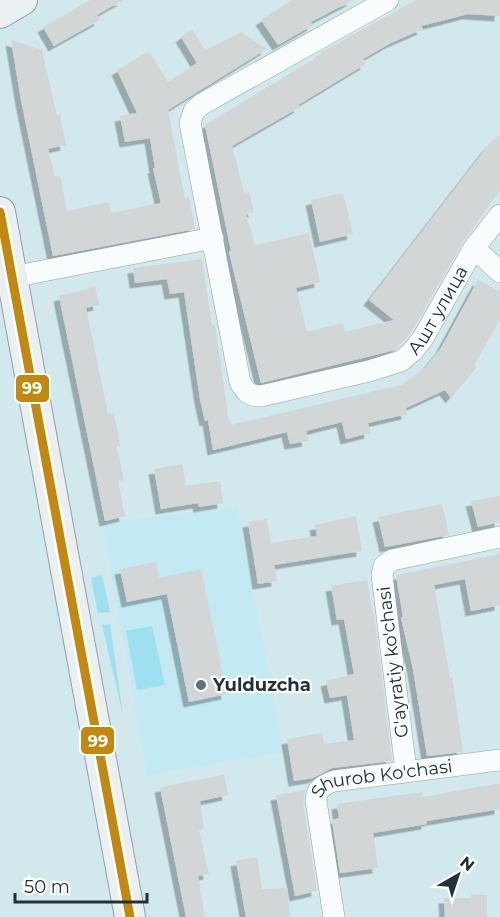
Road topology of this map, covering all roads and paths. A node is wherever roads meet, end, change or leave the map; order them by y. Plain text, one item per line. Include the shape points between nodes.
1 (22, 0) edge
2 (388, 0) edge
3 (0, 13) edge
4 (0, 212) edge
5 (500, 215) edge
6 (213, 238) junction
7 (474, 248) junction
8 (500, 272) edge
9 (12, 277) junction
10 (500, 537) edge
11 (500, 760) edge
12 (406, 771) junction
13 (130, 917) edge
14 (334, 917) edge

1 - 3 main road
2 - 6 street via 194,111 190,123
4 - 9 main road
5 - 7 street, Ашт улица
6 - 7 street, Ашт улица via 240,382 248,393 261,396 401,361 423,338
6 - 9 street
7 - 8 street
9 - 13 main road
10 - 12 street, G'ayratiy ko'chasi via 392,560 384,566
11 - 12 street, Shurob Ko'chasi
12 - 14 street, Shurob Ko'chasi via 334,781 316,795

